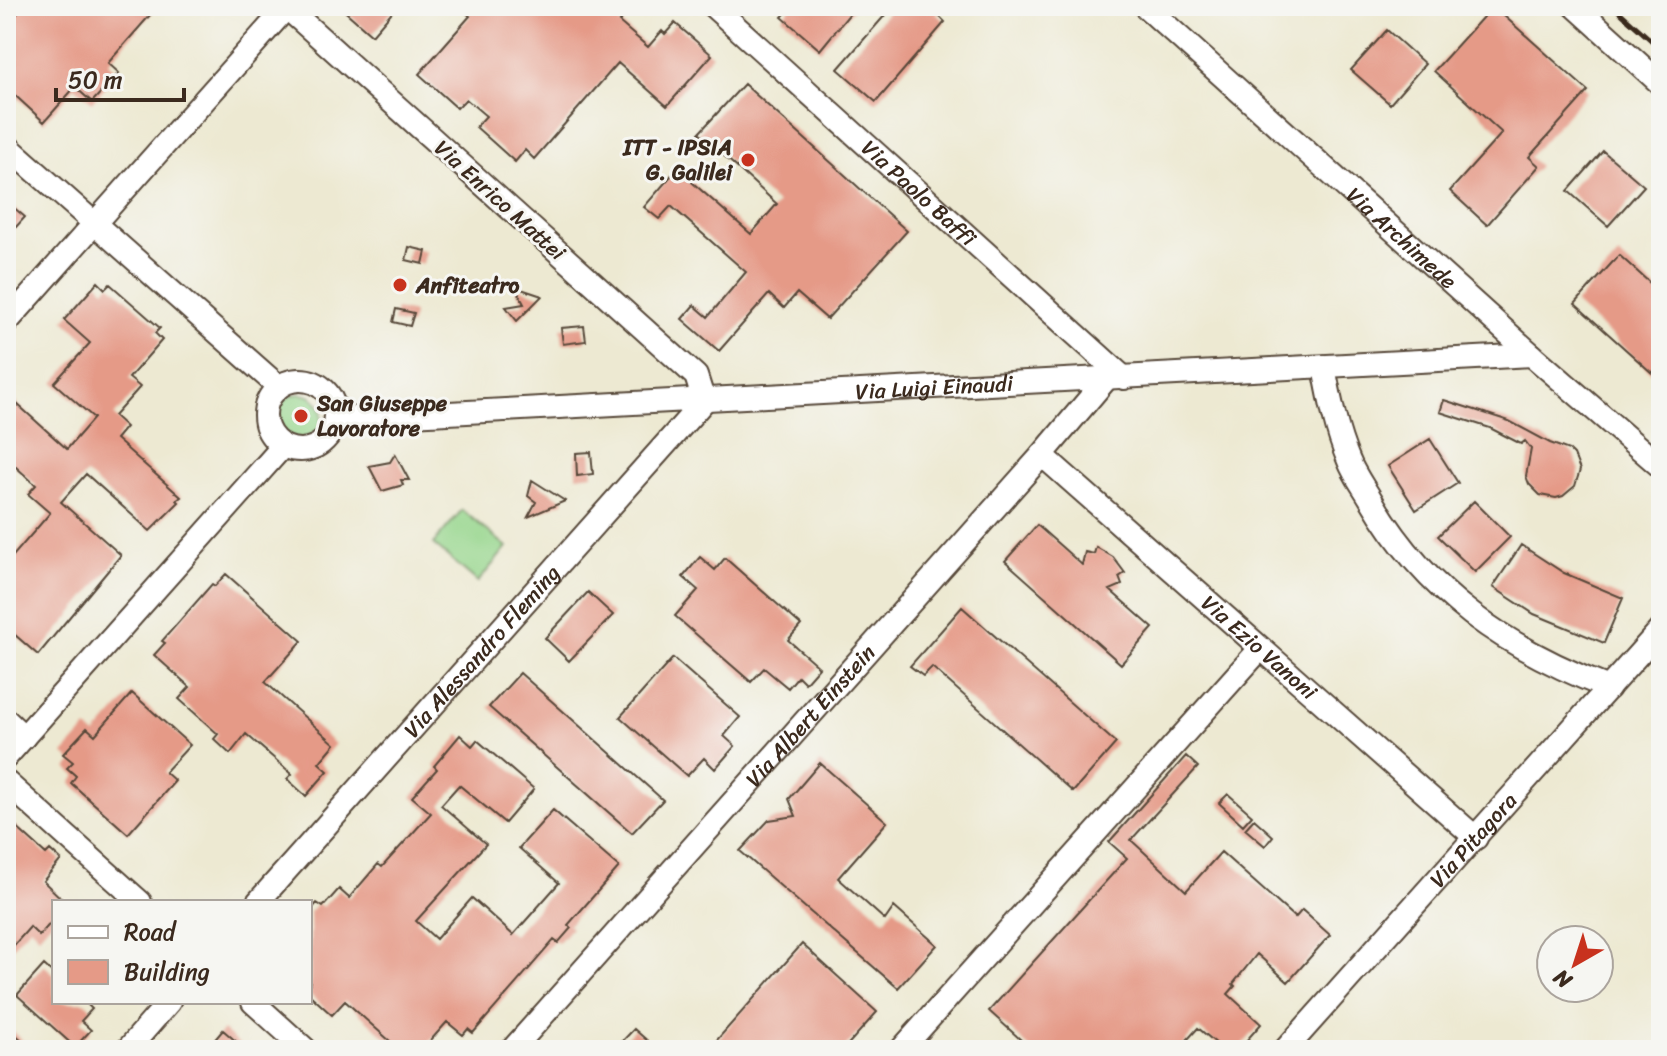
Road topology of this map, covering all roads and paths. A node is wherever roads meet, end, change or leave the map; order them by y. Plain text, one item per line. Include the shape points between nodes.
1 (286, 6) edge
2 (713, 6) edge
3 (1145, 6) edge
4 (1575, 6) edge
5 (1661, 84) edge
6 (6, 145) edge
7 (95, 224) junction
8 (6, 323) edge
9 (1532, 355) junction
10 (1324, 367) junction
11 (1116, 378) junction
12 (279, 387) junction
13 (704, 401) junction
14 (335, 419) junction
15 (283, 446) junction
16 (1042, 455) junction
17 (1661, 467) edge
18 (1661, 629) edge
19 (1260, 649) junction
20 (1609, 688) junction
21 (6, 720) edge
22 (24, 737) junction
23 (6, 757) edge
24 (6, 782) edge
25 (1476, 838) junction
26 (138, 900) edge
27 (260, 900) edge
28 (167, 1004) edge
29 (255, 1004) edge
30 (127, 1050) edge
31 (306, 1050) edge
32 (512, 1050) edge
33 (901, 1050) edge
34 (1285, 1050) edge

1 - 7 street
1 - 13 street, Via Enrico Mattei via 696,376
2 - 11 street, Via Paolo Baffi
3 - 9 street, Via Archimede
4 - 5 street
6 - 7 street
7 - 8 street
7 - 12 street
9 - 10 street, Via Luigi Einaudi
9 - 17 street, Via Archimede
10 - 11 street, Via Luigi Einaudi
10 - 20 street via 1349,463 1390,532 1435,584 1484,625 1555,667
11 - 13 street, Via Luigi Einaudi
11 - 16 street, Via Albert Einstein
12 - 14 street via 300,380 322,388
12 - 15 street via 265,417
13 - 14 street, Via Luigi Einaudi
13 - 27 street, Via Alessandro Fleming
14 - 15 street via 316,446
15 - 22 street
16 - 19 street, Via Ezio Vanoni
16 - 32 street, Via Albert Einstein
18 - 20 street, Via Pitagora
19 - 25 street, Via Ezio Vanoni
19 - 33 street
20 - 25 street, Via Pitagora
21 - 22 street
22 - 23 street
24 - 26 street
25 - 34 street, Via Pitagora
28 - 30 street
29 - 31 street

